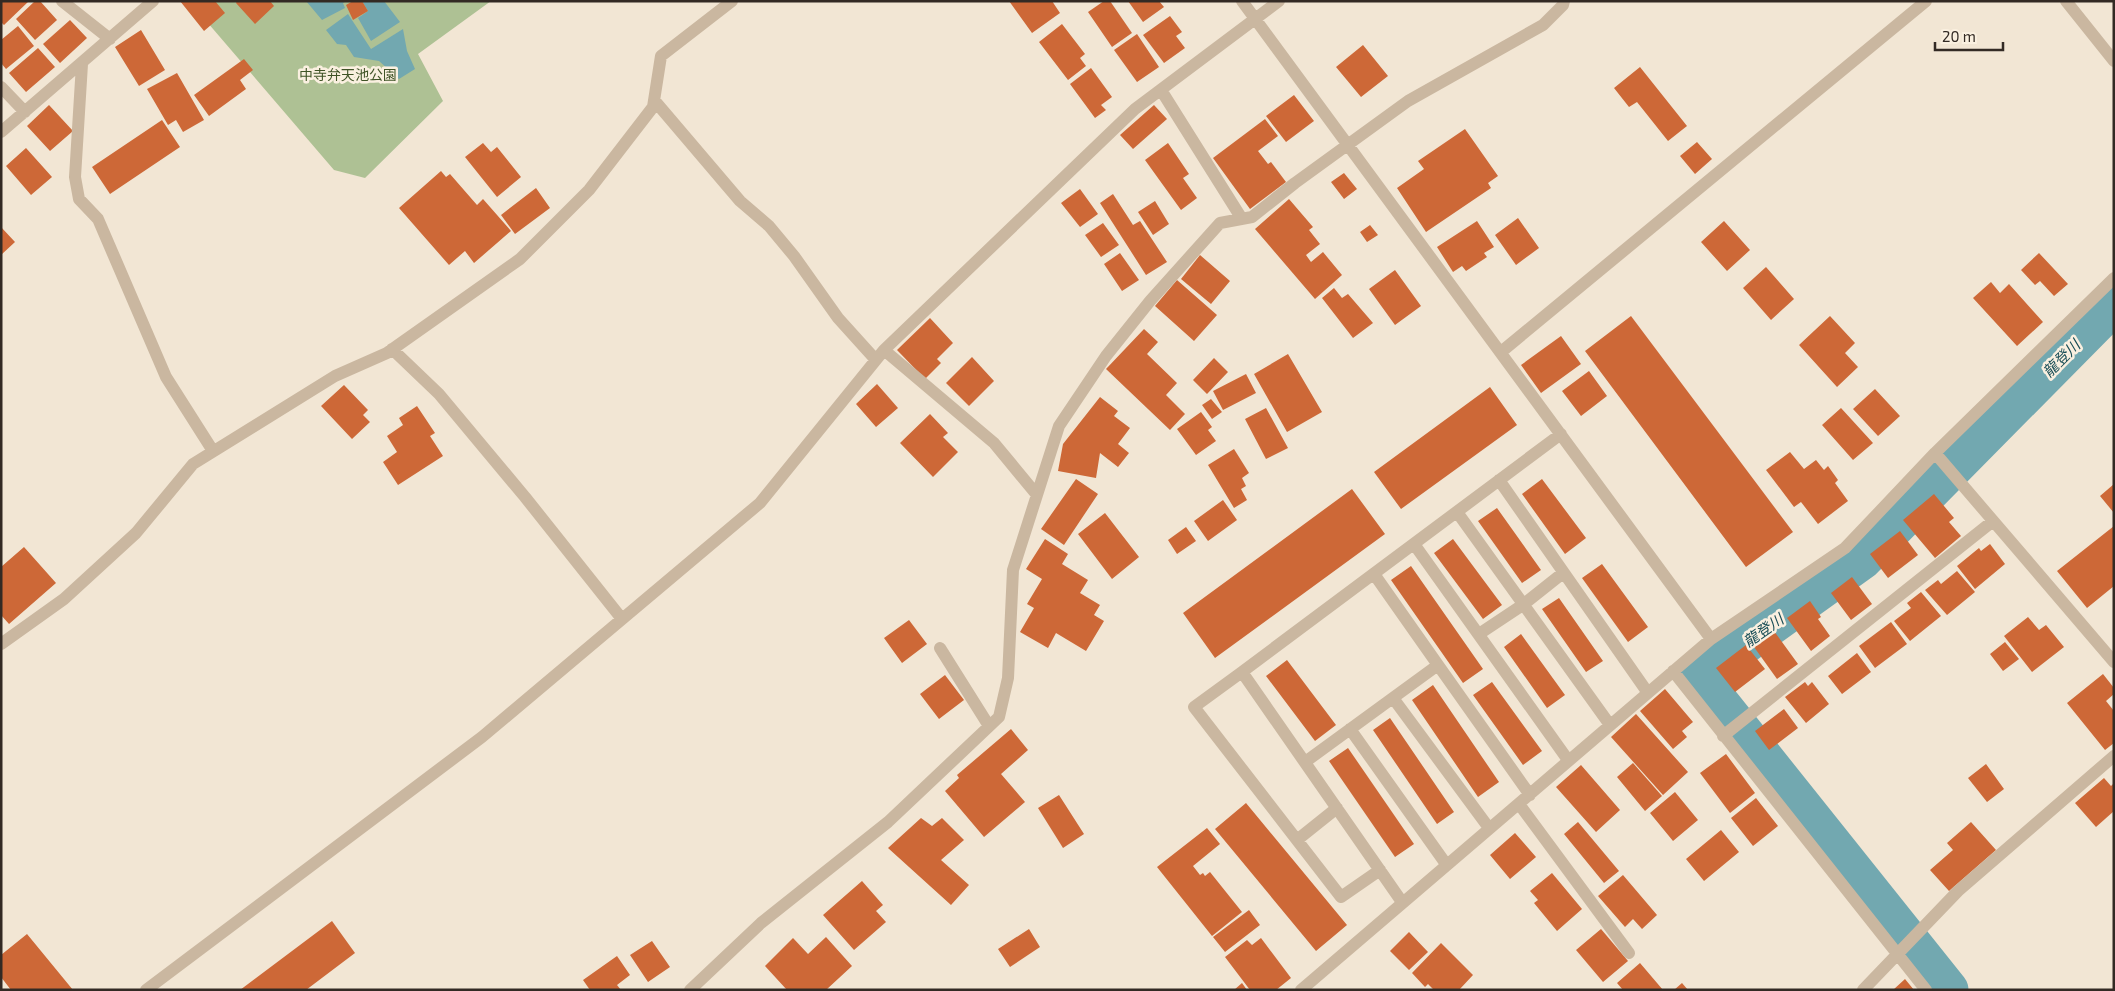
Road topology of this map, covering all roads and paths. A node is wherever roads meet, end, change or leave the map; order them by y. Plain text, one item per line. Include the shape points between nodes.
1 (62, 1) edge
2 (153, 1) edge
3 (732, 1) edge
4 (1242, 1) edge
5 (1279, 1) edge
6 (1564, 1) edge
7 (1926, 1) edge
8 (2066, 1) edge
9 (1257, 19) junction
10 (110, 39) junction
11 (2114, 60) edge
12 (82, 64) junction
13 (1, 87) edge
14 (1161, 90) junction
15 (654, 100) junction
16 (25, 112) junction
17 (1, 132) edge
18 (1348, 144) junction
19 (1242, 219) junction
20 (2114, 278) edge
21 (392, 349) junction
22 (1501, 352) junction
23 (880, 355) junction
24 (1561, 434) junction
25 (213, 451) junction
26 (1935, 453) junction
27 (1499, 480) junction
28 (1037, 495) junction
29 (1457, 512) junction
30 (1993, 521) junction
31 (1414, 544) junction
32 (1563, 573) junction
33 (1374, 574) junction
34 (1524, 604) junction
35 (622, 620) junction
36 (1479, 634) junction
37 (1711, 639) junction
38 (1, 644) edge
39 (940, 648) dead end
40 (2114, 662) edge
41 (1438, 665) junction
42 (1673, 671) junction
43 (1242, 672) junction
44 (1648, 692) junction
45 (1393, 698) junction
46 (1610, 725) junction
47 (989, 726) junction
48 (1350, 729) junction
49 (1723, 736) junction
50 (2114, 756) edge
51 (1568, 760) junction
52 (1305, 762) junction
53 (1530, 795) junction
54 (1519, 804) junction
55 (1337, 808) junction
56 (1488, 828) junction
57 (1298, 840) junction
58 (1446, 864) junction
59 (1380, 870) junction
60 (1402, 902) junction
61 (1629, 952) dead end
62 (1898, 954) junction
63 (146, 990) edge
64 (690, 990) edge
65 (1301, 990) edge
66 (1863, 990) edge
67 (1926, 990) edge

1 - 10 street
2 - 10 street
3 - 15 street via 661,56
4 - 9 street
5 - 9 street
6 - 18 street via 1544,25 1408,101
7 - 22 street
8 - 11 street
9 - 14 street
9 - 18 street
10 - 12 street
12 - 16 street
12 - 25 street via 74,177 79,199 98,220 166,377
13 - 16 street
14 - 19 street
14 - 23 street via 1135,109
15 - 21 street via 654,107 589,190 520,259
15 - 23 street via 740,201 769,226 838,318
16 - 17 street
18 - 19 street via 1252,217
18 - 22 street
19 - 28 street via 1220,223 1106,356 1059,426
20 - 26 street
21 - 25 street via 335,376
21 - 35 street via 439,394
22 - 24 street
23 - 28 street via 994,443
23 - 35 street via 760,503
24 - 27 street
24 - 37 street
25 - 38 street via 193,464 136,533 64,599
26 - 30 street
26 - 37 street via 1845,548
27 - 29 street
27 - 32 street
28 - 47 street via 1013,570 1008,678 999,717
29 - 31 street
29 - 34 street
30 - 40 street
30 - 49 street
31 - 33 street
31 - 36 street
32 - 34 street
32 - 44 street
33 - 41 street
33 - 43 street
34 - 36 street
34 - 46 street
35 - 63 street via 482,737
36 - 51 street
37 - 42 street
39 - 47 street
41 - 45 street
41 - 53 street
42 - 44 street
42 - 49 street
43 - 52 street
43 - 57 street via 1194,707
44 - 46 street
45 - 48 street
45 - 56 street
46 - 51 street
47 - 64 street via 888,822 761,923
48 - 52 street
48 - 58 street
49 - 62 street
50 - 62 street via 1958,891
51 - 53 street
52 - 55 street
53 - 54 street
54 - 56 street
54 - 61 street
55 - 57 street
55 - 59 street
56 - 58 street
57 - 59 street via 1341,897
58 - 60 street
59 - 60 street
60 - 65 street
62 - 66 street
62 - 67 street

